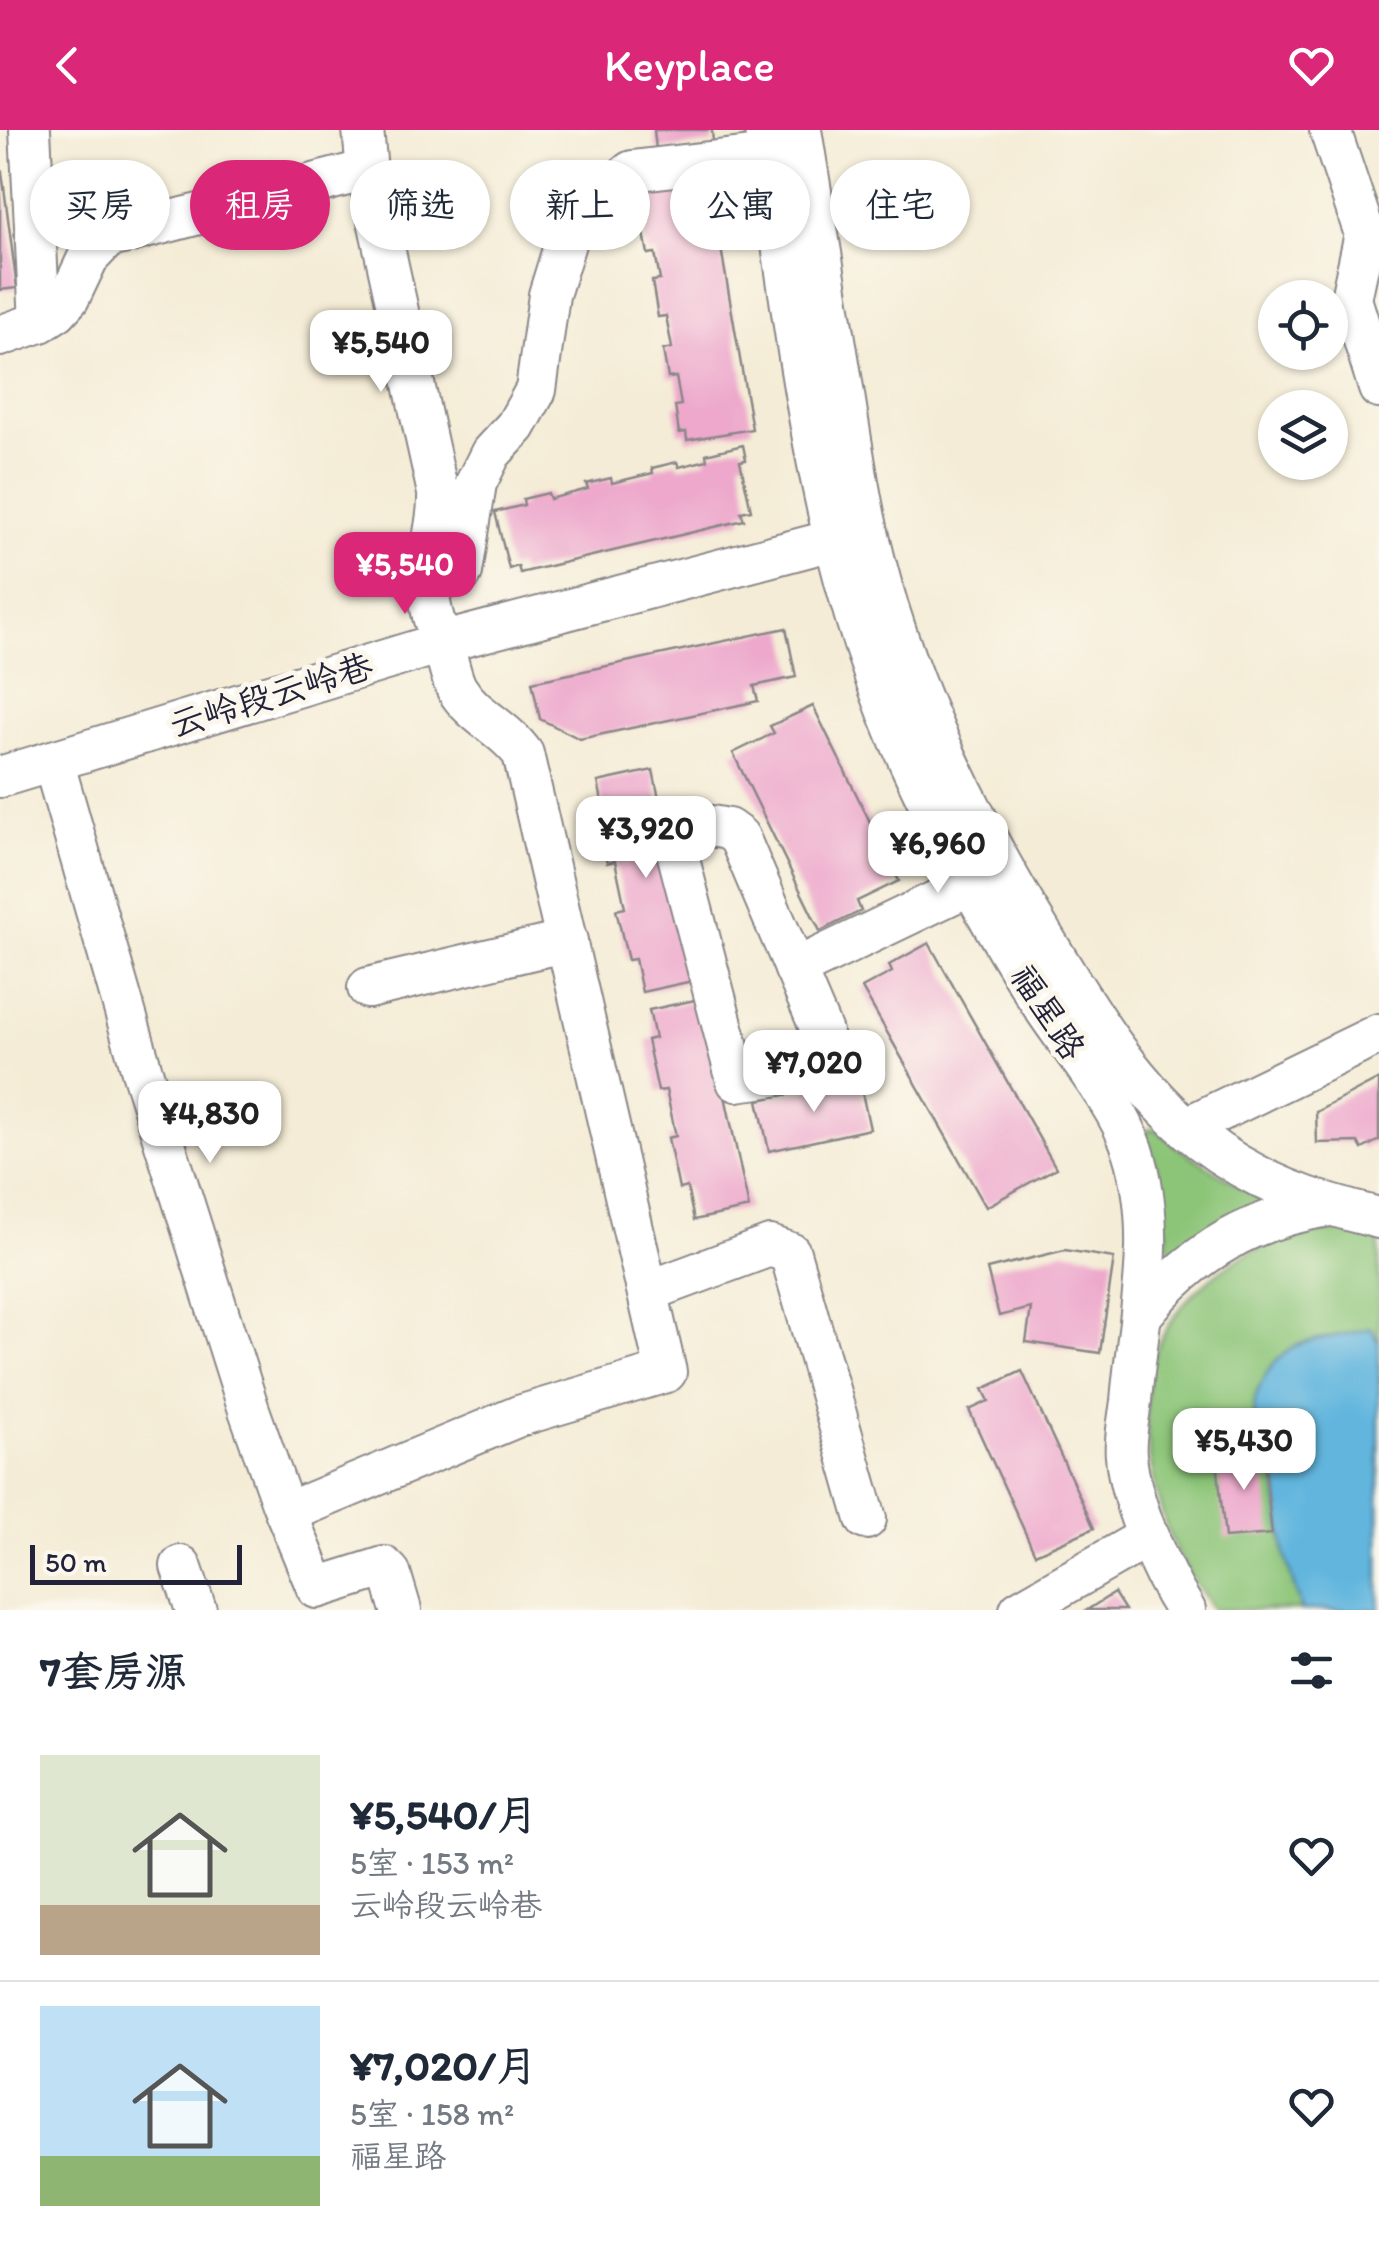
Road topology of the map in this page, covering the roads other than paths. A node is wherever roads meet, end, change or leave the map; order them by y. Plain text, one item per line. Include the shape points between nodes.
1 (30, 130) edge
2 (362, 130) edge
3 (801, 130) edge
4 (1330, 130) edge
5 (766, 142) edge
6 (365, 160) edge
7 (350, 174) edge
8 (1372, 232) edge
9 (384, 250) edge
10 (40, 322) junction
11 (0, 336) edge
12 (1379, 388) edge
13 (832, 540) junction
14 (426, 586) junction
15 (441, 643) junction
16 (53, 761) junction
17 (0, 777) edge
18 (972, 884) junction
19 (567, 942) junction
20 (795, 969) junction
21 (368, 988) dead end
22 (1379, 1034) edge
23 (1186, 1128) junction
24 (1329, 1206) junction
25 (1379, 1218) edge
26 (649, 1292) junction
27 (1143, 1313) junction
28 (286, 1513) junction
29 (866, 1519) dead end
30 (1149, 1536) junction
31 (181, 1566) dead end
32 (196, 1610) edge
33 (401, 1610) edge
34 (1020, 1610) edge
35 (1185, 1610) edge

1 - 10 street
2 - 6 street
3 - 23 street, 福星路 via 863,513 913,681 985,834 1071,983 1120,1056
4 - 8 street
5 - 13 street, 福星路
5 - 14 street via 632,171 587,207 566,240 549,295 536,390 476,483 462,572
7 - 10 street via 106,238 69,298
8 - 12 street via 1351,299
9 - 14 street via 438,492
10 - 11 street
13 - 15 street, 云岭段云岭巷
13 - 18 street, 福星路 via 879,694
14 - 15 street
15 - 16 street, 云岭段云岭巷
15 - 19 street via 457,688 523,754
16 - 17 street, 云岭段云岭巷
16 - 28 street via 142,1071
18 - 20 street
18 - 27 street, 福星路 via 1040,1002 1123,1123 1146,1221
19 - 21 street
19 - 26 street
20 - 20 street via 739,837 712,826 678,838 738,1081 802,1070 818,1054 822,1032
22 - 23 street
23 - 24 street, 福星路 via 1264,1180
24 - 25 street, 福星路
24 - 27 street via 1272,1218 1216,1244
26 - 28 street via 666,1372 484,1429
26 - 29 street via 770,1246 790,1253
27 - 30 street, 福星路 via 1126,1456
28 - 33 street via 317,1588 384,1567
30 - 34 street
30 - 35 street, 福星路
31 - 32 street

